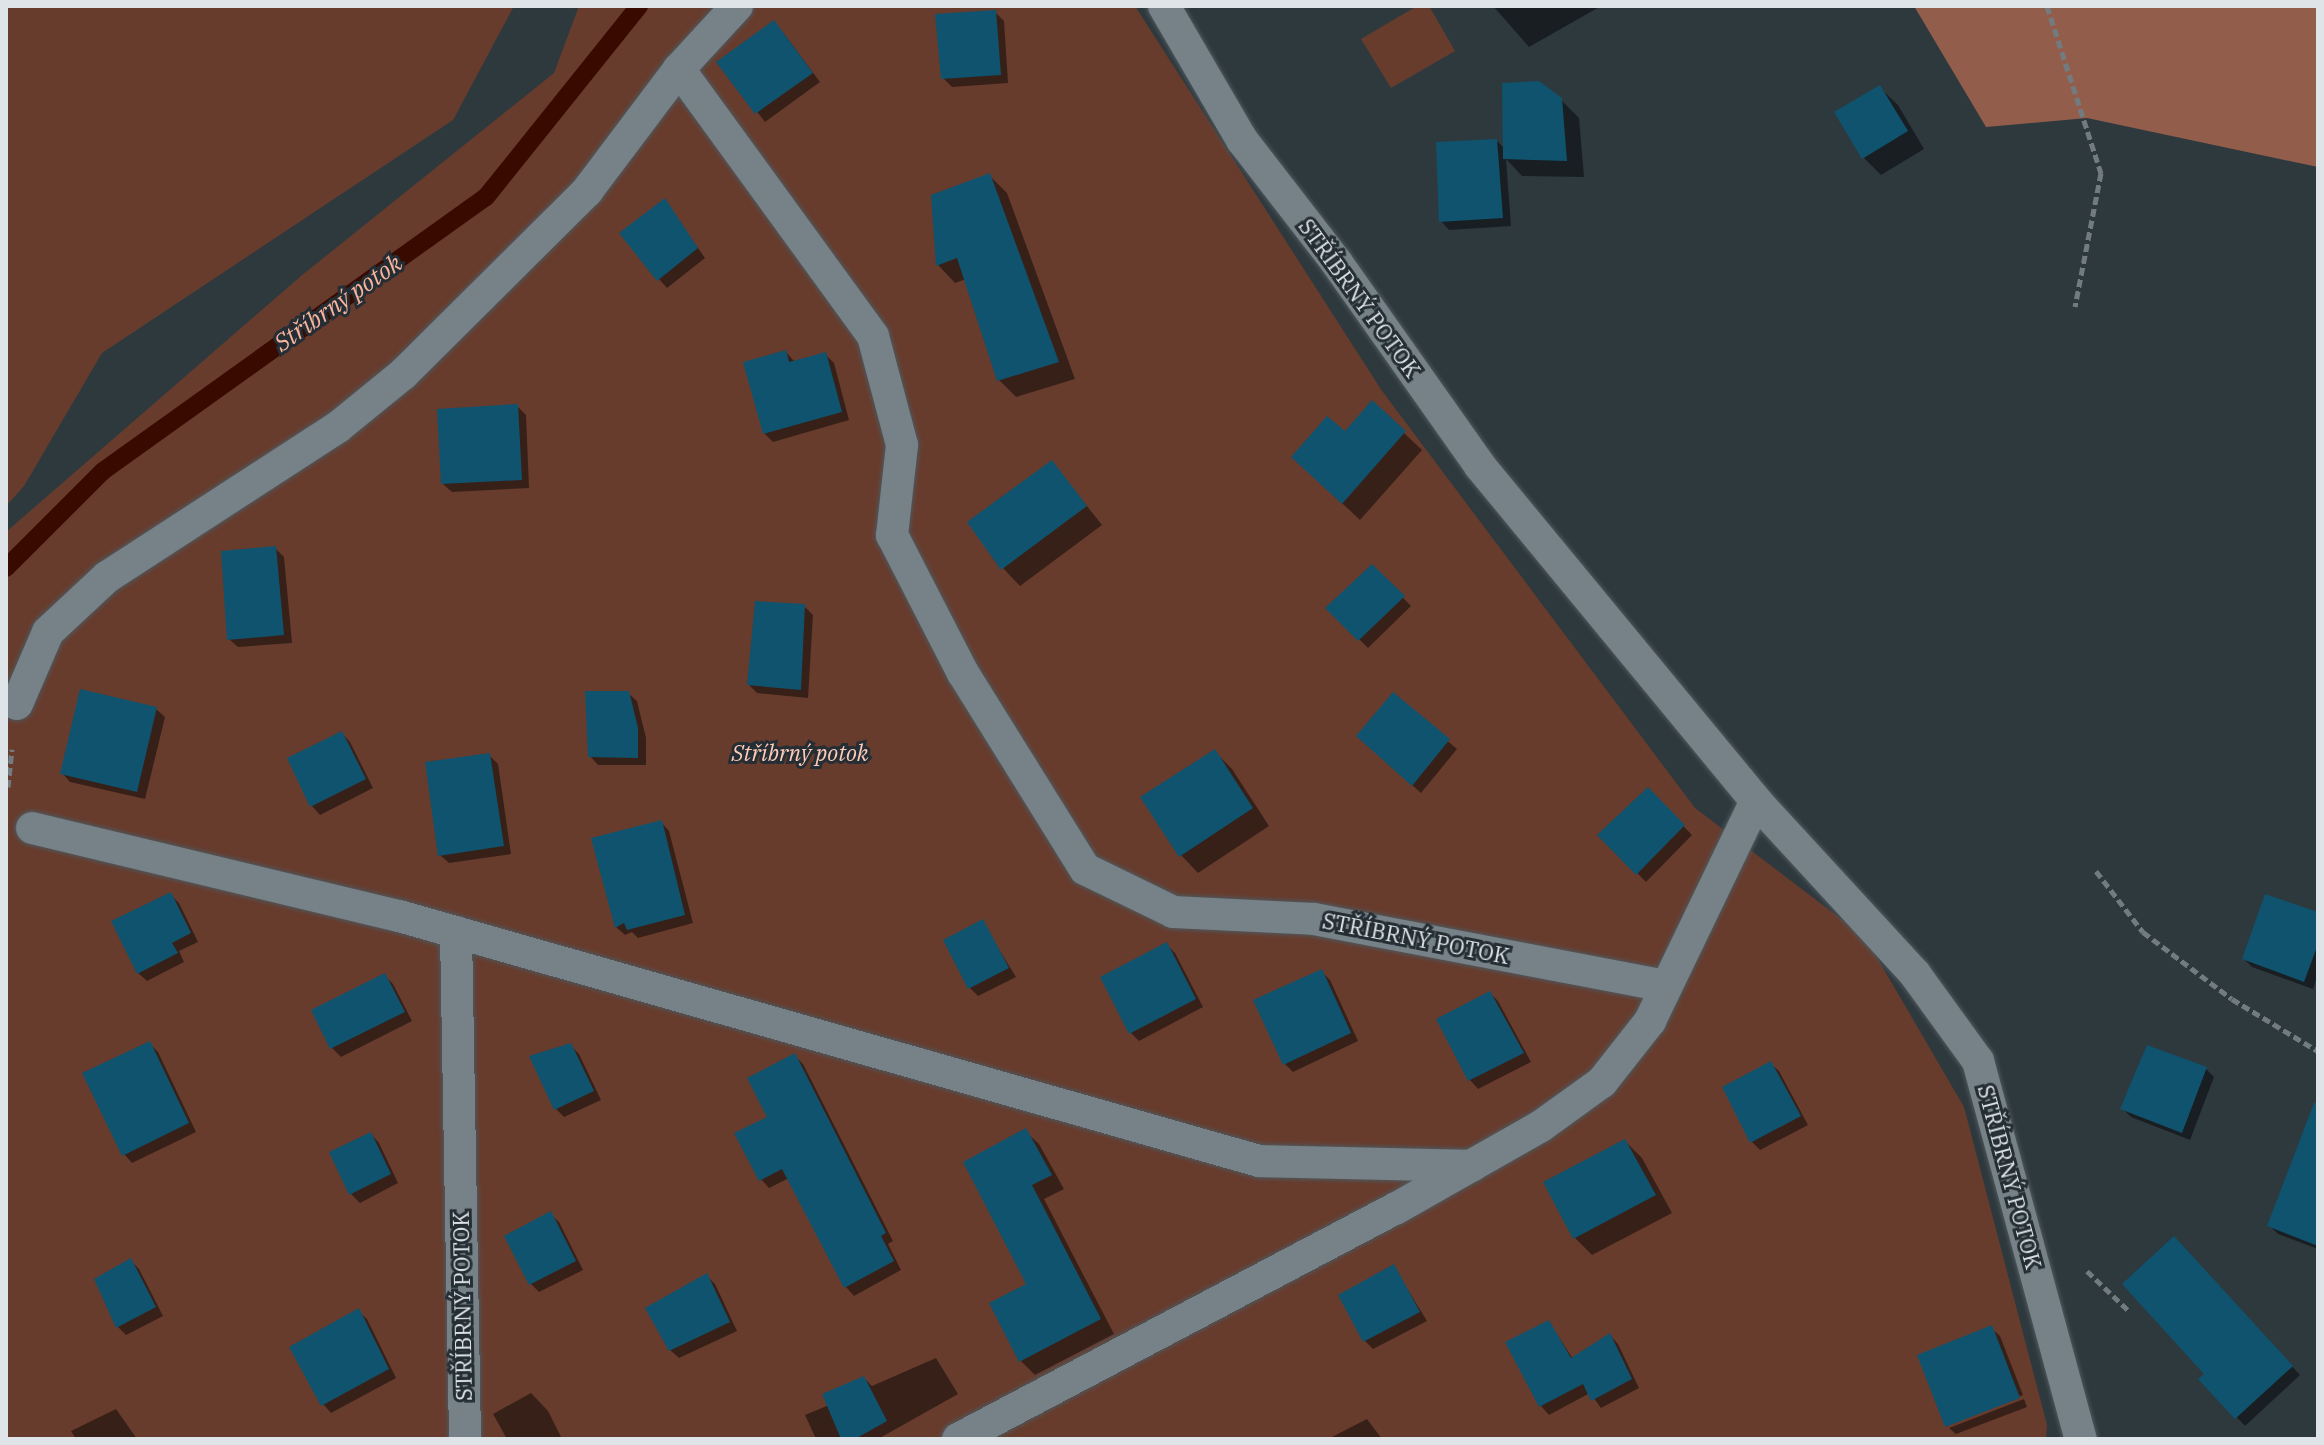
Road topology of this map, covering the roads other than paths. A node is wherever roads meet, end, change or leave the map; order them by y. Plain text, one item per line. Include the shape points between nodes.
1 (737, 6) edge
2 (1164, 6) edge
3 (679, 69) junction
4 (17, 704) road end
5 (1756, 801) junction
6 (32, 828) dead end
7 (456, 932) junction
8 (1666, 986) junction
9 (1472, 1166) junction
10 (465, 1439) edge
11 (958, 1439) edge
12 (2081, 1439) edge

1 - 3 lane
2 - 5 lane, STŘÍBRNÝ POTOK via 1242,140 1337,263 1480,466
3 - 4 lane via 587,191 403,374 338,427 107,577 57,623 48,632
3 - 8 lane, STŘÍBRNÝ POTOK via 873,336 902,445 892,535 963,673 1085,869 1173,912 1314,919
5 - 8 lane
5 - 12 lane, STŘÍBRNÝ POTOK via 1915,974 1978,1061
6 - 7 lane
7 - 9 lane via 1259,1161
7 - 10 lane, STŘÍBRNÝ POTOK
8 - 9 lane via 1650,1021 1602,1082
9 - 11 lane

